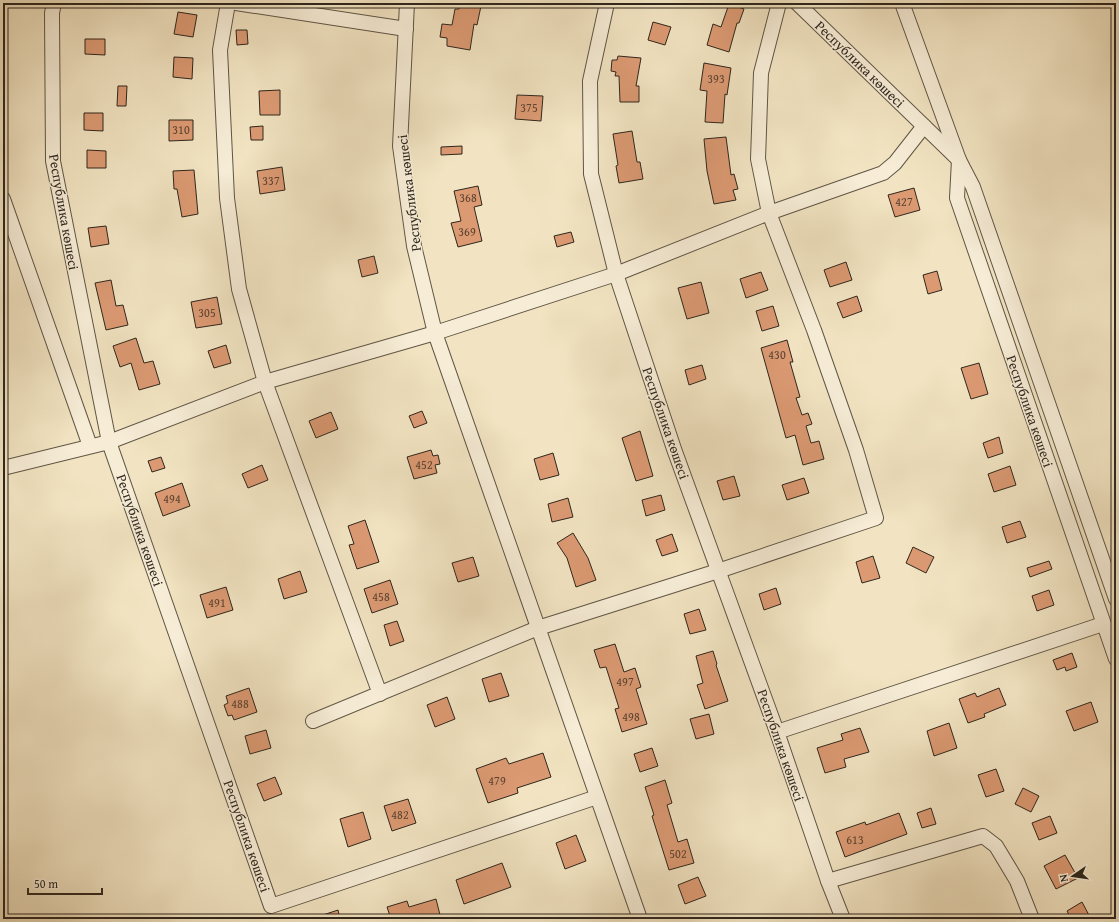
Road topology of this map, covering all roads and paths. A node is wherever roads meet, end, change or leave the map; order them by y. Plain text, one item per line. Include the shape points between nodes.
1 (54, 3) edge
2 (228, 3) edge
3 (236, 3) edge
4 (407, 3) edge
5 (607, 3) edge
6 (779, 3) edge
7 (797, 3) edge
8 (902, 3) edge
9 (406, 28) junction
10 (924, 126) junction
11 (959, 160) junction
12 (3, 199) edge
13 (770, 213) junction
14 (616, 274) junction
15 (435, 333) junction
16 (265, 382) junction
17 (109, 442) junction
18 (90, 446) junction
19 (3, 468) edge
20 (718, 571) junction
21 (1116, 599) edge
22 (1103, 624) junction
23 (538, 628) junction
24 (1116, 660) edge
25 (380, 694) junction
26 (312, 721) dead end
27 (777, 732) junction
28 (597, 797) junction
29 (828, 881) junction
30 (640, 919) edge
31 (843, 919) edge
32 (1032, 919) edge

1 - 17 street, Республика көшесі via 53,161
2 - 16 street via 220,50 226,198 239,289
3 - 9 street
4 - 9 street, Республика көшесі
5 - 14 street, Республика көшесі via 590,81 591,174
6 - 13 street via 761,73 758,159
7 - 10 street, Республика көшесі
8 - 11 street, Республика көшесі
9 - 15 street, Республика көшесі via 400,146 414,246
10 - 11 street, Республика көшесі
10 - 13 street via 895,164 883,173
11 - 21 street via 973,187
11 - 22 street, Республика көшесі via 957,198
12 - 18 street
13 - 14 street
13 - 20 street via 856,450 876,518
14 - 15 street
14 - 20 street, Республика көшесі
15 - 16 street
15 - 23 street, Республика көшесі
16 - 17 street
16 - 25 street
17 - 18 street
17 - 28 street, Республика көшесі via 271,906
18 - 19 street
20 - 23 street
20 - 27 street, Республика көшесі
22 - 24 street, Республика көшесі
22 - 27 street
23 - 25 street
23 - 28 street, Республика көшесі
25 - 26 street
27 - 29 street, Республика көшесі
28 - 30 street, Республика көшесі
29 - 31 street, Республика көшесі
29 - 32 street via 984,836 996,846 1018,881

